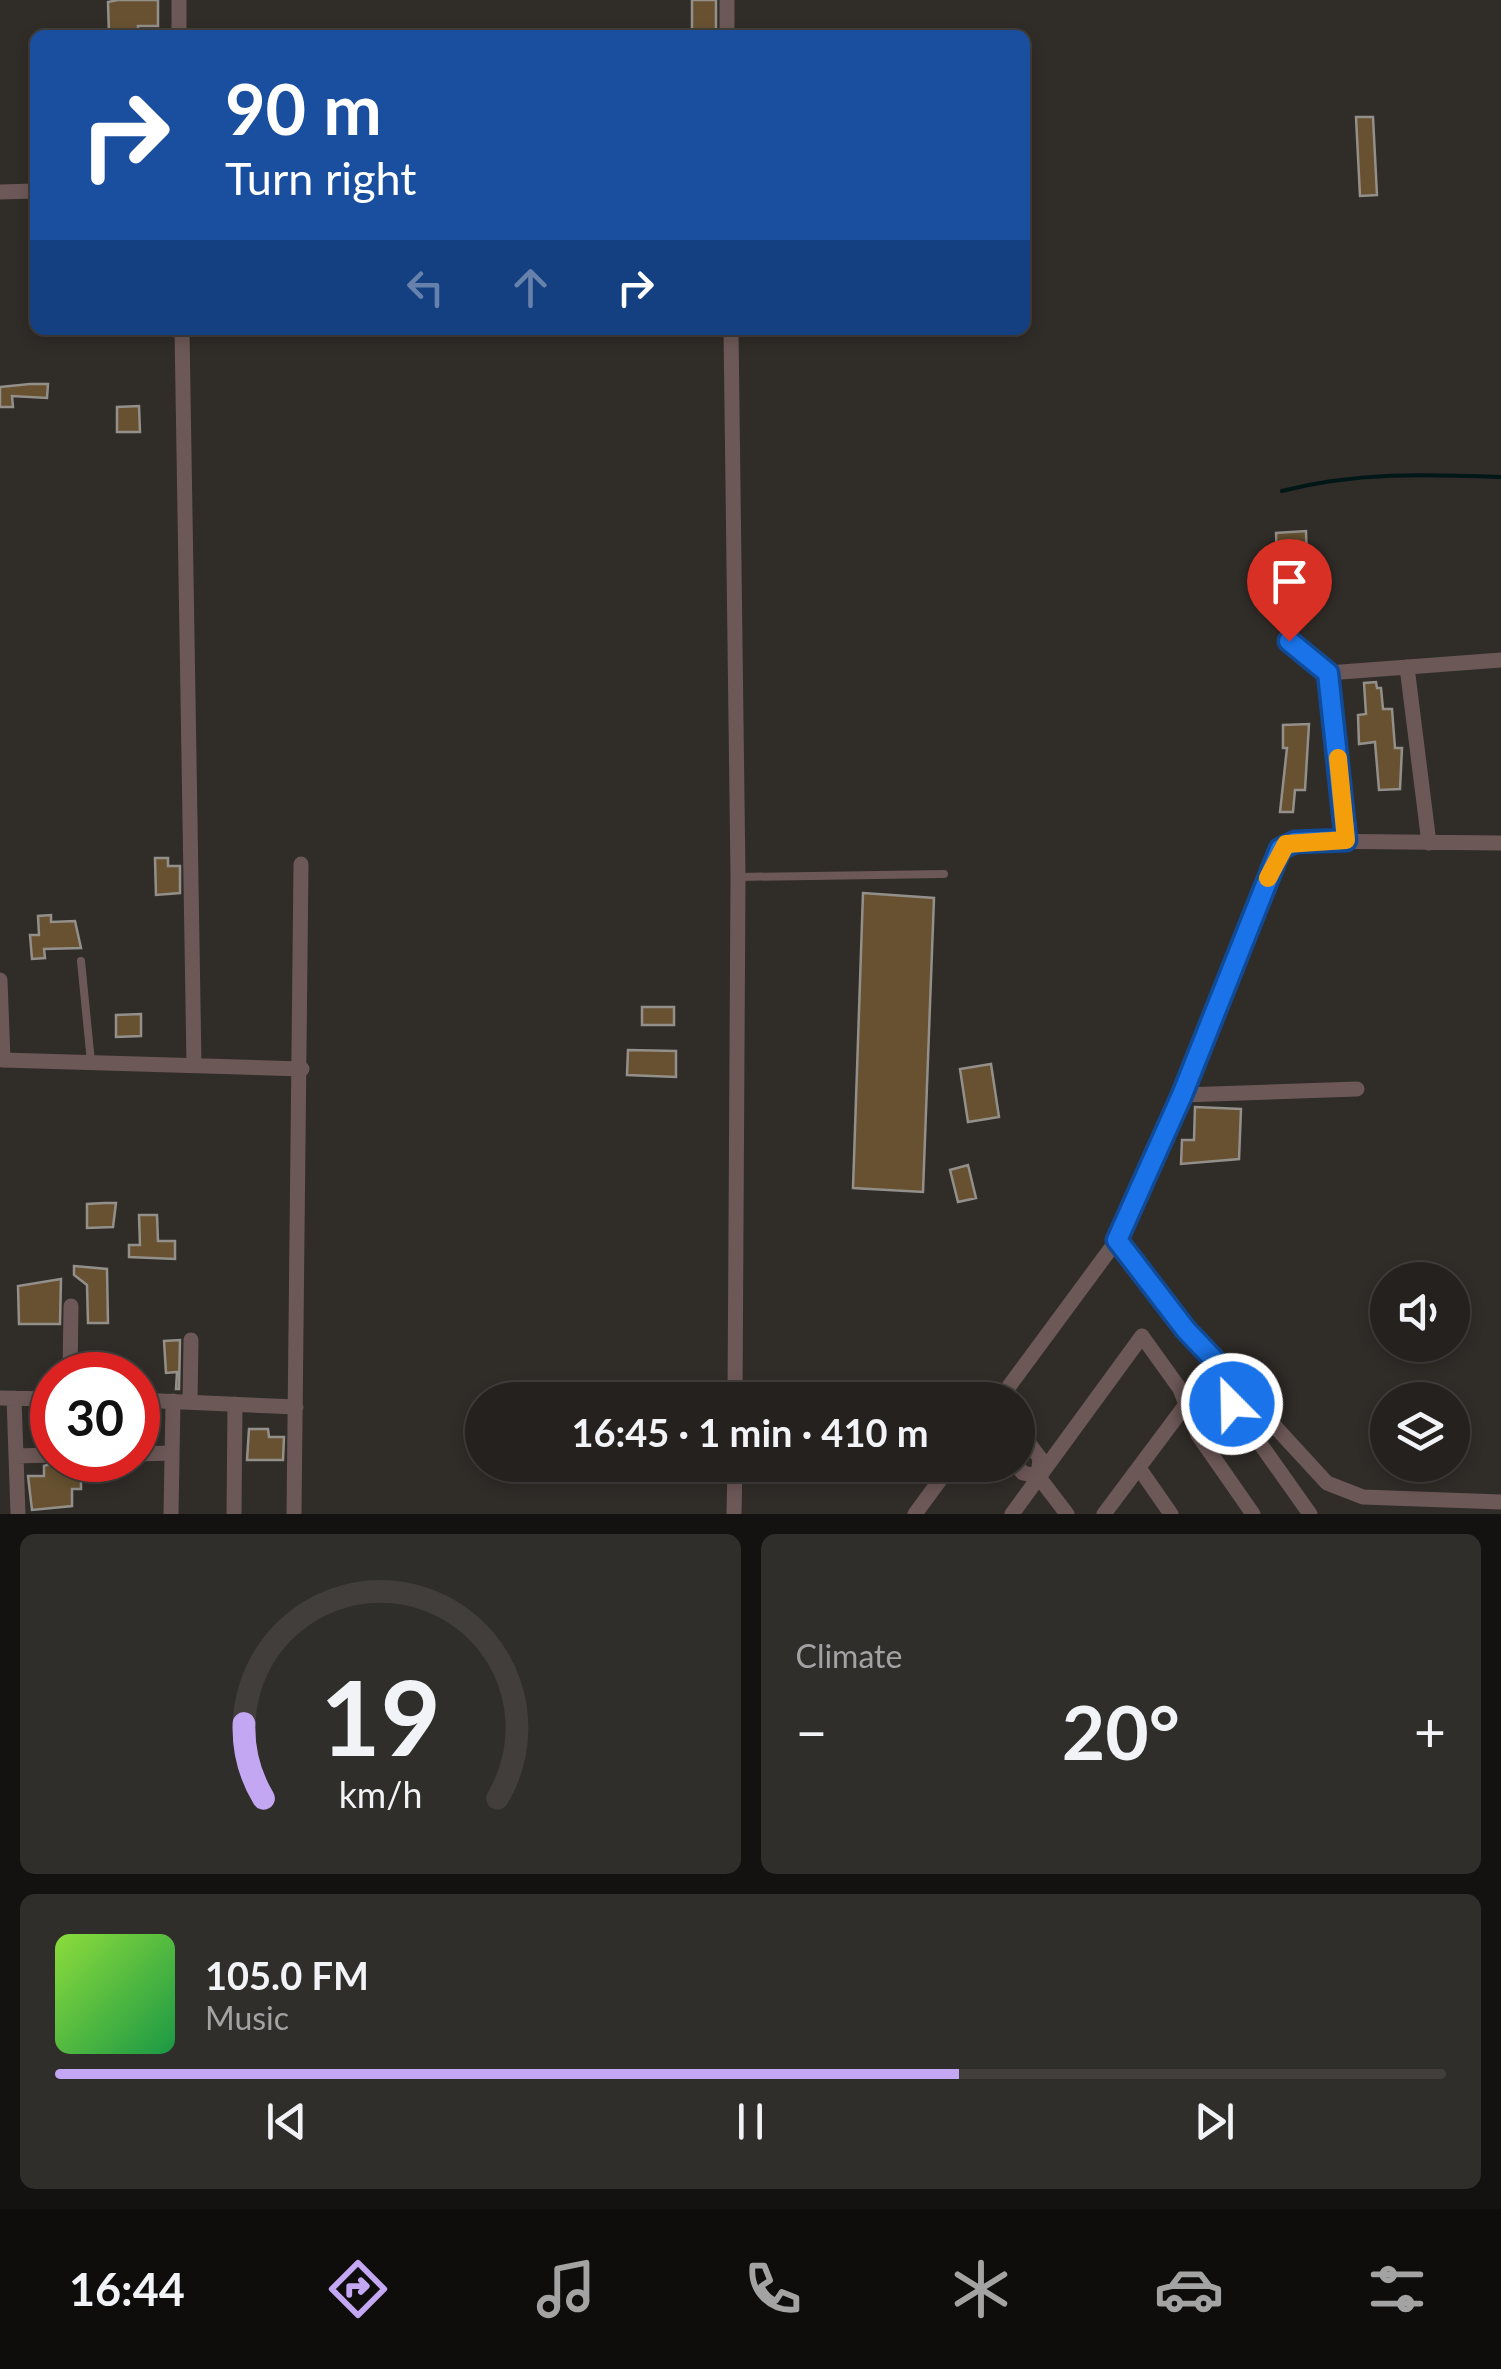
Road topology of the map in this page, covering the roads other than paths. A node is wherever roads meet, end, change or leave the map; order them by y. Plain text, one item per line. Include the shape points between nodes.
1 (179, 0) edge
2 (727, 0) edge
3 (179, 30) edge
4 (727, 30) edge
5 (30, 191) edge
6 (0, 192) edge
7 (182, 335) edge
8 (732, 335) edge
9 (1289, 641) dead end
10 (1501, 660) edge
11 (1407, 668) junction
12 (1328, 673) junction
13 (1346, 840) junction
14 (1429, 843) junction
15 (1501, 843) edge
16 (301, 864) dead end
17 (944, 874) dead end
18 (738, 878) junction
19 (81, 961) dead end
20 (0, 980) edge
21 (91, 1062) junction
22 (194, 1065) junction
23 (302, 1068) junction
24 (1357, 1089) dead end
25 (1182, 1095) junction
26 (1117, 1240) junction
27 (70, 1306) dead end
28 (191, 1340) dead end
29 (70, 1352) edge
30 (1223, 1369) junction
31 (736, 1382) edge
32 (1012, 1382) edge
33 (7, 1398) edge
34 (160, 1401) edge
35 (173, 1401) junction
36 (190, 1402) junction
37 (234, 1404) junction
38 (296, 1406) junction
39 (1184, 1407) junction
40 (1035, 1451) edge
41 (160, 1453) edge
42 (172, 1453) junction
43 (16, 1456) junction
44 (30, 1456) edge
45 (1139, 1468) junction
46 (1035, 1476) edge
47 (1038, 1476) junction
48 (734, 1482) edge
49 (939, 1482) edge
50 (1501, 1502) edge
51 (18, 1514) edge
52 (171, 1514) edge
53 (234, 1514) edge
54 (294, 1514) edge
55 (734, 1514) edge
56 (915, 1514) edge
57 (1012, 1514) edge
58 (1067, 1514) edge
59 (1104, 1514) edge
60 (1171, 1514) edge
61 (1253, 1514) edge
62 (1310, 1514) edge

1 - 3 street
2 - 4 street
5 - 6 street
7 - 22 street
8 - 18 street
9 - 12 street
10 - 11 street
11 - 12 street
11 - 14 street
12 - 13 street
13 - 14 street
13 - 25 street via 1280,849
14 - 15 street
16 - 23 street
17 - 18 lane
18 - 31 street
19 - 21 lane
20 - 21 street via 3,1060
21 - 22 street
22 - 23 street
23 - 38 street
24 - 25 street
25 - 26 street
26 - 30 street
26 - 32 street
27 - 29 street
28 - 36 street
30 - 50 street via 1315,1472 1344,1493
30 - 62 street via 1232,1404
33 - 43 street
34 - 35 street
35 - 36 street
35 - 42 street
36 - 37 street
37 - 38 street
37 - 53 street
38 - 54 street
39 - 45 street
39 - 47 street via 1180,1389 1142,1336
39 - 61 street
40 - 47 street
41 - 42 street
42 - 52 street
43 - 44 street
43 - 51 street
45 - 59 street
45 - 60 street
46 - 47 street
47 - 57 street
47 - 58 street
48 - 55 street
49 - 56 street

